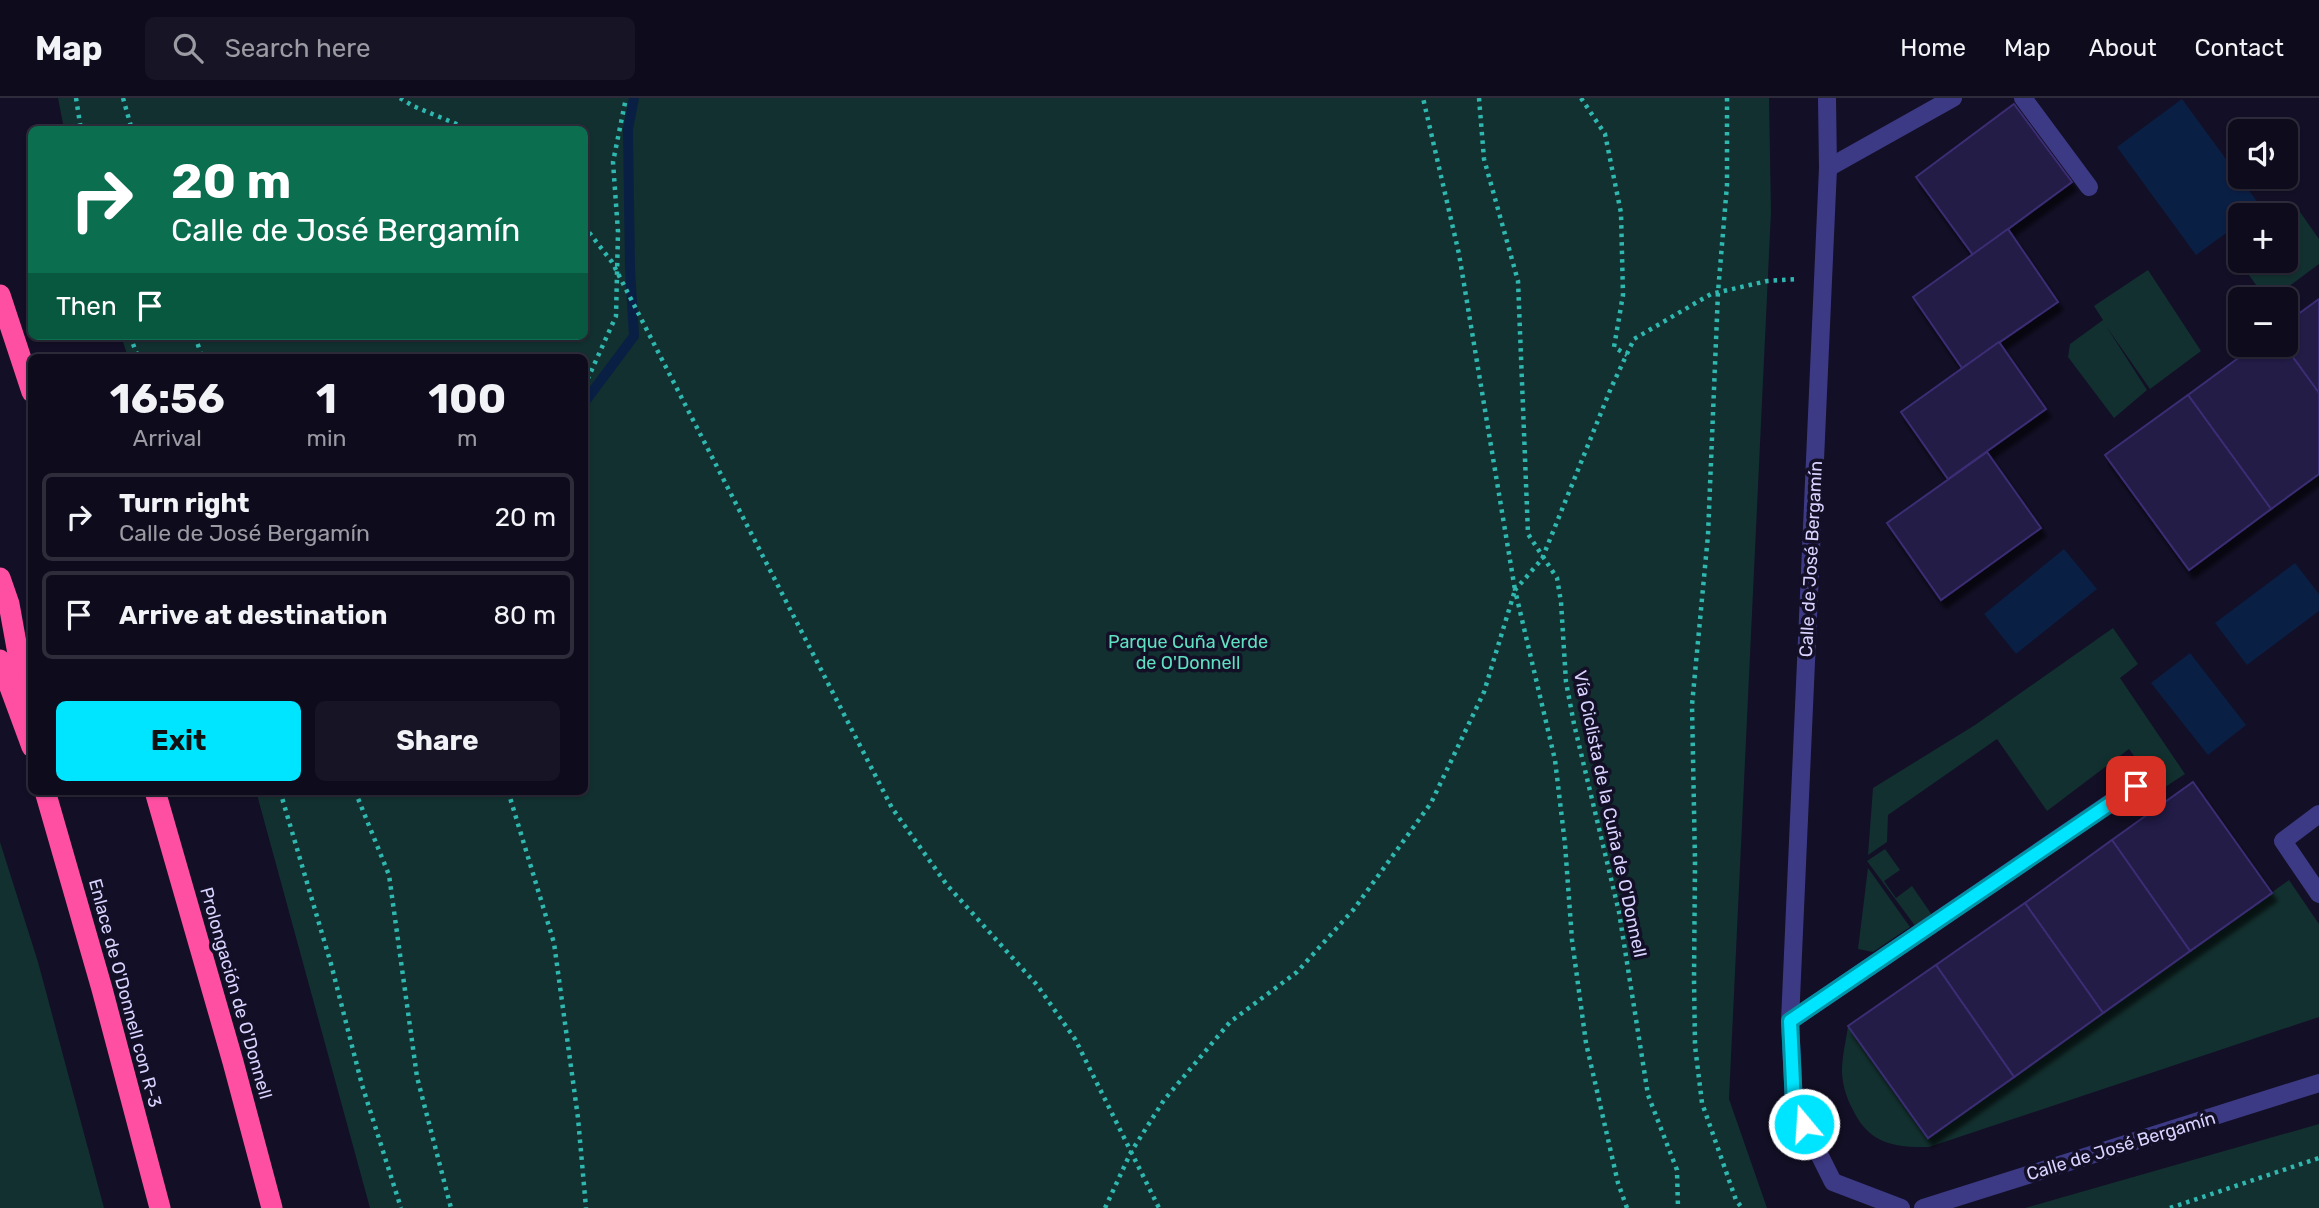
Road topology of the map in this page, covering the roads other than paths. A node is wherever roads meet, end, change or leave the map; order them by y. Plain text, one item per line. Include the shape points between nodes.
1 (1827, 98) edge
2 (1953, 98) edge
3 (2023, 98) edge
4 (1828, 168) junction
5 (2090, 187) dead end
6 (0, 295) edge
7 (28, 380) edge
8 (0, 578) edge
9 (0, 660) edge
10 (28, 710) edge
11 (28, 736) edge
12 (2136, 786) dead end
13 (46, 795) edge
14 (156, 795) edge
15 (2319, 814) edge
16 (2319, 894) edge
17 (1790, 1021) junction
18 (2319, 1083) edge
19 (160, 1208) edge
20 (272, 1208) edge
21 (1901, 1208) edge
22 (1923, 1208) edge

1 - 4 street, Calle de José Bergamín
2 - 4 street
3 - 5 street
4 - 17 street, Calle de José Bergamín
6 - 7 highway
8 - 10 highway
9 - 11 highway
12 - 17 street
13 - 19 highway, Enlace de O'Donnell con R-3
14 - 20 highway, Prolongación de O'Donnell
15 - 16 street via 2283,841
17 - 21 street, Calle de José Bergamín via 1794,1104 1833,1182
18 - 22 street, Calle de José Bergamín

